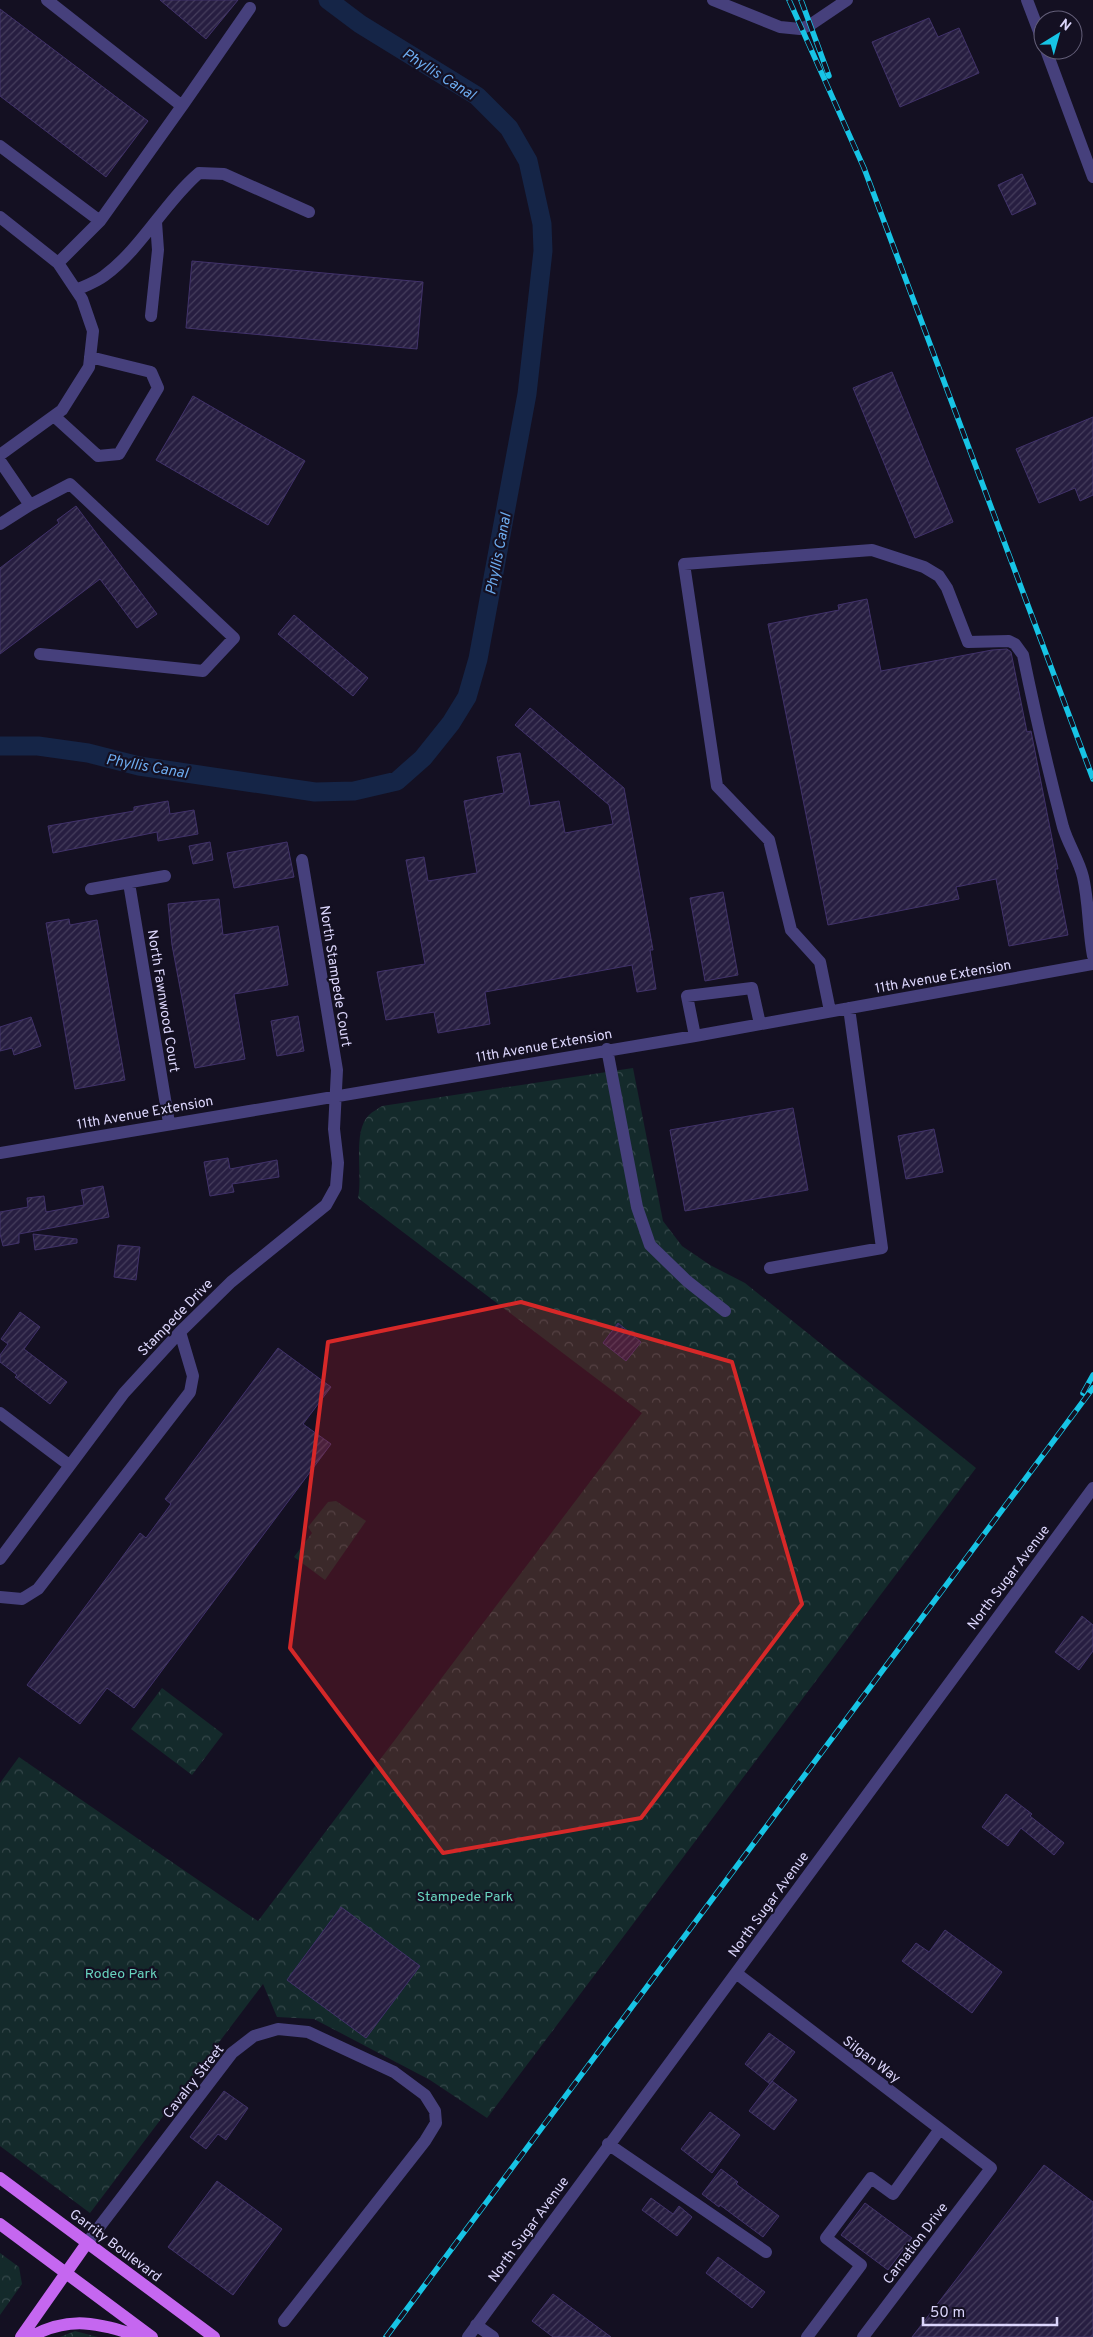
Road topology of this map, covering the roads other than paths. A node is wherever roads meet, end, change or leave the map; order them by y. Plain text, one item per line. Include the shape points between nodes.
1 (47, 0) edge
2 (713, 0) edge
3 (847, 0) edge
4 (1027, 0) edge
5 (250, 8) dead end
6 (1033, 16) edge
7 (1050, 60) edge
8 (182, 106) junction
9 (0, 146) edge
10 (1093, 177) edge
11 (309, 212) dead end
12 (0, 217) edge
13 (100, 221) junction
14 (156, 222) junction
15 (58, 263) junction
16 (76, 290) junction
17 (151, 316) dead end
18 (90, 357) junction
19 (54, 416) junction
20 (0, 455) edge
21 (0, 461) edge
22 (30, 505) junction
23 (0, 524) edge
24 (40, 654) dead end
25 (302, 860) dead end
26 (165, 876) dead end
27 (129, 883) junction
28 (91, 889) dead end
29 (1093, 956) edge
30 (1093, 964) edge
31 (849, 1008) junction
32 (830, 1011) junction
33 (760, 1024) junction
34 (695, 1036) junction
35 (607, 1049) junction
36 (335, 1097) junction
37 (168, 1123) junction
38 (0, 1153) edge
39 (770, 1268) dead end
40 (725, 1311) dead end
41 (180, 1332) junction
42 (0, 1413) edge
43 (69, 1465) junction
44 (1093, 1488) edge
45 (0, 1559) edge
46 (0, 1596) edge
47 (736, 1974) junction
48 (940, 2129) junction
49 (608, 2144) junction
50 (991, 2168) joint
51 (0, 2178) edge
52 (0, 2224) edge
53 (88, 2243) junction
54 (766, 2252) dead end
55 (66, 2273) junction
56 (284, 2321) dead end
57 (476, 2325) junction
58 (21, 2337) edge
59 (30, 2337) edge
60 (142, 2337) edge
61 (152, 2337) edge
62 (214, 2337) edge
63 (468, 2337) edge
64 (492, 2337) edge
65 (807, 2337) edge
66 (863, 2337) edge

1 - 8 street
2 - 3 street via 780,27 800,29
4 - 6 street
5 - 8 street
7 - 10 street
8 - 13 street
9 - 13 street
11 - 14 street via 224,174 199,173 180,189
12 - 15 street
13 - 15 street
14 - 16 street via 104,276
14 - 17 street via 158,250
15 - 16 street
16 - 18 street via 93,331
18 - 19 street via 89,366 62,410
18 - 19 street via 151,372 158,388 119,454 98,456
19 - 20 street
21 - 22 street
22 - 23 street
22 - 24 street via 70,484 234,638 204,672
25 - 36 street, North Stampede Court via 337,1070
26 - 27 street
27 - 28 street
27 - 37 street, North Fawnwood Court
29 - 32 street via 1082,874 1064,830 1023,655 1015,644 1009,641 968,642 939,576 924,567 872,550 684,564 718,786 769,840 790,930 820,962
30 - 31 street, 11th Avenue Extension
31 - 32 street, 11th Avenue Extension
31 - 39 street via 882,1248
32 - 33 street, 11th Avenue Extension
33 - 34 street, 11th Avenue Extension
33 - 34 street via 752,988 687,996
34 - 35 street, 11th Avenue Extension
35 - 36 street, 11th Avenue Extension
35 - 40 street via 637,1207 650,1245 686,1281
36 - 37 street, 11th Avenue Extension
36 - 41 street, Stampede Drive via 336,1187 326,1205 231,1282
37 - 38 street, 11th Avenue Extension
41 - 43 street, Stampede Drive via 124,1393
41 - 46 street via 193,1376 190,1392 38,1589 22,1599
42 - 43 street
43 - 45 street, Stampede Drive
44 - 47 street, North Sugar Avenue
47 - 48 street, Silgan Way
47 - 49 street, North Sugar Avenue
48 - 50 street, Silgan Way
48 - 65 street via 893,2194 871,2178 826,2238 861,2265
49 - 54 street
49 - 57 street, North Sugar Avenue
50 - 66 street, Carnation Drive
51 - 53 main road, Garrity Boulevard
52 - 55 main road
53 - 55 main road
53 - 56 street, Cavalry Street via 232,2053 254,2036 278,2029 308,2032 394,2072 425,2094 435,2111 436,2123
53 - 62 main road, Garrity Boulevard
55 - 58 main road
55 - 61 main road
57 - 63 street, North Sugar Avenue
57 - 64 street
59 - 60 main road via 67,2322 87,2322

